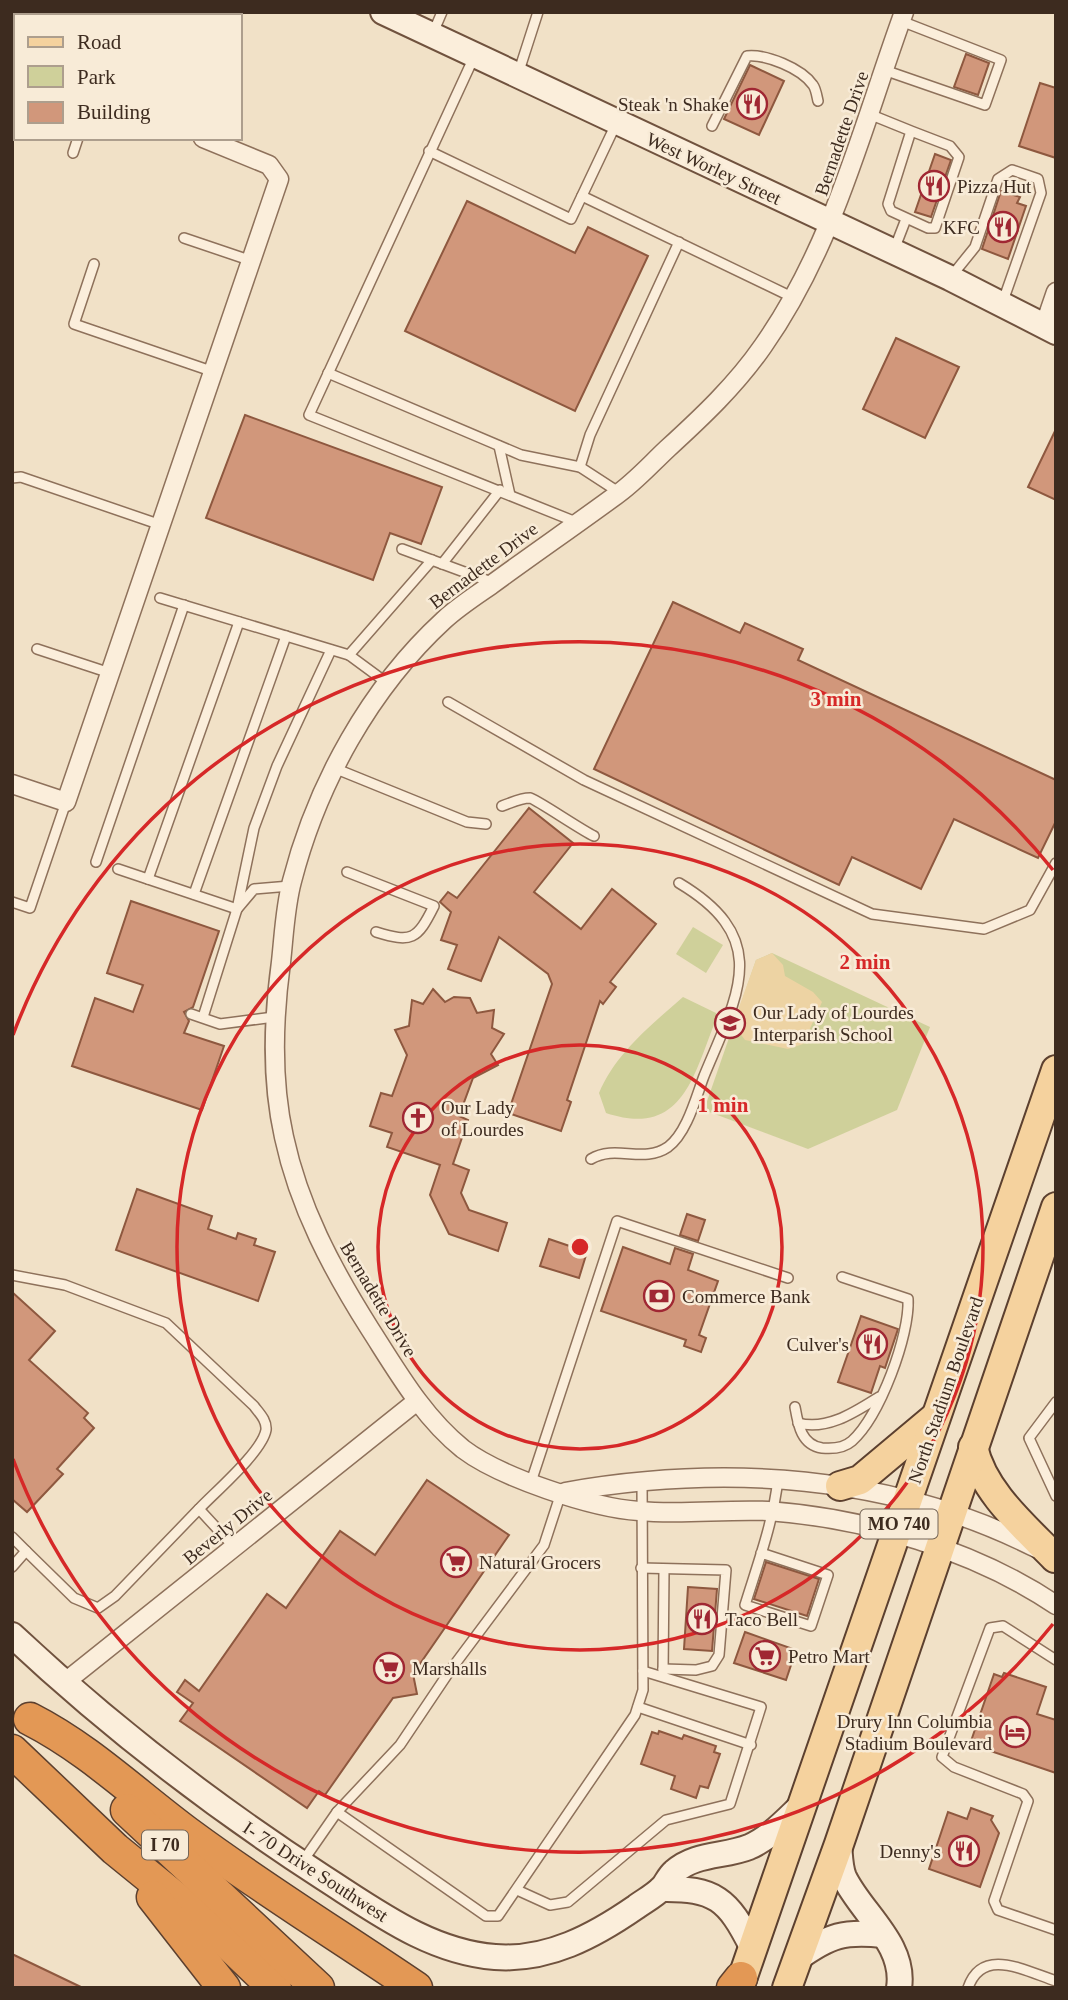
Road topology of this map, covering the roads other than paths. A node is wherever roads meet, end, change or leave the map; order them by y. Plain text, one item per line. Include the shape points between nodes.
1 (383, 12) edge
2 (442, 12) edge
3 (534, 13) edge
4 (903, 16) edge
5 (432, 35) junction
6 (475, 56) junction
7 (884, 69) junction
8 (517, 76) junction
9 (818, 101) dead end
10 (869, 114) junction
11 (617, 122) junction
12 (712, 126) dead end
13 (911, 131) junction
14 (77, 140) edge
15 (208, 140) edge
16 (429, 151) junction
17 (73, 153) dead end
18 (582, 196) junction
19 (906, 219) junction
20 (832, 223) junction
21 (184, 238) dead end
22 (679, 242) junction
23 (894, 251) junction
24 (251, 261) junction
25 (94, 264) dead end
26 (950, 278) junction
27 (1056, 292) edge
28 (794, 298) junction
29 (1001, 306) junction
30 (1052, 329) edge
31 (214, 372) junction
32 (328, 373) junction
33 (499, 446) junction
34 (580, 467) junction
35 (12, 478) edge
36 (499, 490) junction
37 (620, 493) junction
38 (510, 495) junction
39 (576, 522) junction
40 (161, 525) junction
41 (402, 549) dead end
42 (437, 562) junction
43 (494, 583) junction
44 (160, 598) dead end
45 (184, 605) junction
46 (239, 622) junction
47 (286, 636) junction
48 (37, 649) dead end
49 (331, 650) junction
50 (349, 655) junction
51 (110, 673) junction
52 (387, 683) junction
53 (448, 702) dead end
54 (334, 768) junction
55 (12, 784) edge
56 (66, 802) junction
57 (502, 806) dead end
58 (486, 824) dead end
59 (594, 836) dead end
60 (96, 862) dead end
61 (1056, 863) edge
62 (118, 869) dead end
63 (347, 872) dead end
64 (148, 879) junction
65 (679, 883) dead end
66 (290, 886) junction
67 (194, 894) junction
68 (12, 902) edge
69 (237, 909) junction
70 (376, 932) dead end
71 (191, 1014) dead end
72 (203, 1017) junction
73 (274, 1017) junction
74 (1056, 1070) edge
75 (591, 1159) dead end
76 (1056, 1207) edge
77 (12, 1275) edge
78 (842, 1277) dead end
79 (788, 1278) dead end
80 (880, 1396) junction
81 (417, 1401) junction
82 (1056, 1402) edge
83 (794, 1407) dead end
84 (936, 1416) junction
85 (797, 1423) junction
86 (973, 1447) junction
87 (779, 1477) junction
88 (642, 1481) junction
89 (531, 1482) junction
90 (840, 1486) junction
91 (561, 1493) junction
92 (1056, 1496) edge
93 (908, 1500) junction
94 (199, 1509) junction
95 (641, 1512) junction
96 (774, 1512) junction
97 (950, 1513) junction
98 (895, 1535) junction
99 (12, 1537) edge
100 (234, 1547) junction
101 (938, 1548) junction
102 (26, 1551) junction
103 (761, 1553) junction
104 (1055, 1558) edge
105 (12, 1567) edge
106 (641, 1568) junction
107 (664, 1570) junction
108 (1056, 1605) edge
109 (12, 1635) edge
110 (642, 1643) junction
111 (662, 1643) junction
112 (1056, 1660) edge
113 (643, 1671) junction
114 (663, 1673) junction
115 (64, 1683) junction
116 (638, 1707) junction
117 (21, 1711) edge
118 (751, 1745) junction
119 (12, 1751) edge
120 (802, 1805) junction
121 (337, 1812) junction
122 (839, 1844) junction
123 (115, 1849) junction
124 (301, 1863) junction
125 (661, 1889) junction
126 (517, 1890) junction
127 (1056, 1930) edge
128 (883, 1935) junction
129 (752, 1947) junction
130 (798, 1958) junction
131 (1056, 1981) edge
132 (738, 1985) edge
133 (224, 1988) edge
134 (275, 1988) edge
135 (317, 1988) edge
136 (416, 1988) edge
137 (787, 1988) edge
138 (899, 1988) edge
139 (968, 1988) edge

1 - 5 street, West Worley Street
2 - 5 lane
3 - 8 lane
4 - 7 street, Bernadette Drive
4 - 7 lane via 1001,60 985,105
5 - 6 street, West Worley Street
6 - 8 street, West Worley Street
6 - 16 lane
7 - 10 street, Bernadette Drive
8 - 11 street, West Worley Street
9 - 12 lane via 813,85 796,71 759,55 747,56
10 - 13 lane
10 - 20 street, Bernadette Drive
11 - 18 lane
11 - 20 street, West Worley Street
13 - 19 lane via 888,204
13 - 19 lane via 950,146 958,158 935,228
14 - 17 lane
15 - 24 street via 269,165 279,179
16 - 18 lane via 571,219
16 - 32 lane
18 - 22 lane
19 - 23 lane
20 - 23 street, West Worley Street
20 - 28 street, Bernadette Drive
21 - 24 lane
22 - 28 lane
22 - 34 lane via 590,435
23 - 26 street, West Worley Street
24 - 31 street
25 - 31 lane via 74,324
26 - 29 street, West Worley Street
26 - 29 lane via 975,247 998,179 1012,170 1038,179 1041,193
27 - 30 street
28 - 37 street, Bernadette Drive via 762,349 716,403
29 - 30 street, West Worley Street
31 - 40 street
32 - 33 lane
32 - 36 lane via 309,415
33 - 34 lane
33 - 38 lane
34 - 37 lane
35 - 40 lane via 22,477
36 - 38 lane
36 - 42 lane
37 - 39 street, Bernadette Drive
38 - 39 lane
39 - 43 street, Bernadette Drive
40 - 51 street
41 - 42 lane
42 - 43 lane
42 - 50 lane
43 - 52 street, Bernadette Drive via 444,619
44 - 45 lane
45 - 46 lane
45 - 60 lane
46 - 47 lane
46 - 64 lane
47 - 49 lane
47 - 67 lane
48 - 51 lane
49 - 50 lane
49 - 69 lane via 276,766 254,828
50 - 52 lane
51 - 56 street
52 - 54 street, Bernadette Drive
53 - 61 lane via 584,780 872,915 984,929 1030,910
54 - 58 lane via 467,822
54 - 66 street, Bernadette Drive
55 - 56 street
56 - 68 lane via 30,908
57 - 59 lane via 535,799
62 - 64 lane
63 - 70 lane via 434,906 414,936 403,940
64 - 67 lane
65 - 75 lane via 707,900 734,937 740,967 736,1000 686,1120 670,1146 645,1155 602,1152
66 - 69 lane via 254,889
66 - 73 street, Bernadette Drive
67 - 69 lane
69 - 72 lane
71 - 72 lane
72 - 73 lane via 220,1024
73 - 81 street, Bernadette Drive via 275,1081 297,1186 334,1273
74 - 84 main road, North Stadium Boulevard / MO 740
76 - 86 main road, MO 740
77 - 94 lane via 65,1285 166,1323 254,1406 266,1422 266,1432
78 - 80 lane via 908,1299 909,1318
79 - 89 lane via 617,1221
80 - 85 lane via 833,1422
80 - 85 lane via 850,1443 834,1449 815,1447 799,1432
81 - 89 street, Bernadette Drive via 464,1450
81 - 100 street, Beverly Drive
82 - 92 lane via 1029,1438
83 - 85 lane
84 - 90 main road via 860,1480
84 - 93 main road, North Stadium Boulevard / MO 740
86 - 97 main road, MO 740
86 - 104 main road via 981,1473 1011,1513
87 - 88 street, Bernadette Drive
87 - 90 street, Bernadette Drive
87 - 96 lane
88 - 91 street, Bernadette Drive
88 - 95 lane
89 - 91 street, Bernadette Drive
90 - 93 street, Bernadette Drive
91 - 95 street, Bernadette Drive
91 - 121 lane via 544,1545 400,1745
93 - 97 street, Bernadette Drive
93 - 98 main road, North Stadium Boulevard / MO 740
94 - 100 lane
94 - 102 lane via 98,1608 74,1598
95 - 96 street, Bernadette Drive
95 - 106 lane
96 - 98 street, Bernadette Drive
96 - 103 lane
97 - 101 main road, MO 740
97 - 104 street, Bernadette Drive
98 - 101 street, Bernadette Drive
98 - 120 main road, North Stadium Boulevard / MO 740
99 - 102 lane
100 - 115 street, Beverly Drive
101 - 108 street, Bernadette Drive via 1009,1577
101 - 122 main road, MO 740
102 - 105 lane
103 - 103 lane via 777,1562 828,1575 811,1626 764,1606 745,1605
106 - 107 lane
106 - 110 lane
107 - 111 lane
107 - 114 lane via 726,1570 719,1655 712,1666
109 - 115 street, I- 70 Drive Southwest
110 - 111 lane
110 - 113 lane
111 - 114 lane
112 - 127 lane via 1003,1626 990,1628 942,1757 954,1767 1023,1794 1028,1801 994,1901 998,1910
113 - 114 lane
113 - 116 lane
114 - 118 lane via 761,1707
115 - 124 street, I- 70 Drive Southwest via 173,1774
116 - 118 lane
116 - 126 lane
117 - 135 highway, I 70
117 - 136 highway via 67,1738 216,1854
118 - 126 lane via 730,1804 666,1820 568,1902 550,1905
119 - 123 highway, I 70
120 - 125 street, I- 70 Drive Southwest via 751,1846 698,1858 674,1872
120 - 129 main road, North Stadium Boulevard / MO 740
121 - 124 lane
121 - 126 lane via 486,1916 498,1916
122 - 128 street via 843,1875
122 - 130 main road, MO 740
123 - 133 highway
123 - 134 highway, I 70 via 211,1927
124 - 125 street, I- 70 Drive Southwest via 426,1939 462,1952 497,1957 573,1945
125 - 129 street via 694,1888 716,1895 737,1916
128 - 130 street via 841,1934 821,1941
128 - 138 street via 895,1954
129 - 132 main road, North Stadium Boulevard / MO 740
130 - 137 main road, MO 740
131 - 139 lane via 1001,1964 985,1964 976,1970

